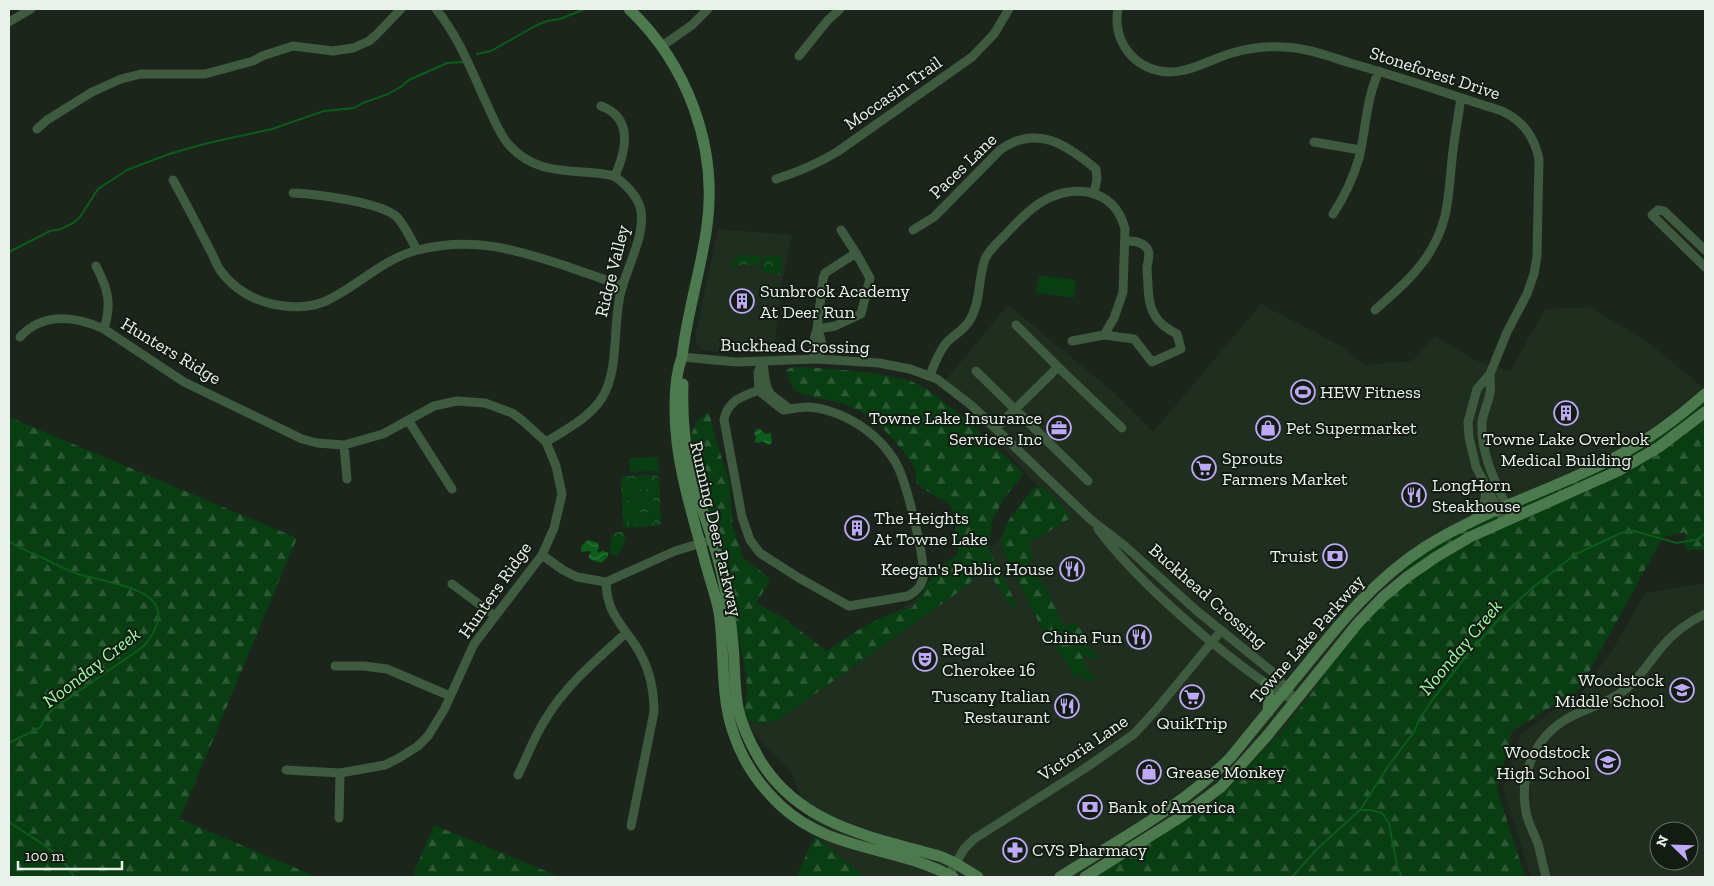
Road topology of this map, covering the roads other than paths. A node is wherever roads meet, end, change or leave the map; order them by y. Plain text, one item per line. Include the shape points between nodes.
1 (31, 9) edge
2 (401, 9) edge
3 (436, 9) edge
4 (629, 9) edge
5 (708, 9) edge
6 (840, 9) edge
7 (1009, 9) edge
8 (1118, 9) edge
9 (9, 22) edge
10 (662, 46) junction
11 (799, 56) dead end
12 (1379, 71) junction
13 (1461, 98) junction
14 (601, 106) dead end
15 (37, 129) dead end
16 (1314, 142) dead end
17 (1360, 150) junction
18 (615, 176) junction
19 (776, 179) dead end
20 (172, 180) dead end
21 (292, 193) dead end
22 (1094, 193) junction
23 (1333, 214) dead end
24 (841, 230) dead end
25 (913, 230) dead end
26 (1125, 241) junction
27 (416, 250) junction
28 (1705, 250) edge
29 (856, 254) junction
30 (96, 266) dead end
31 (1705, 267) edge
32 (623, 286) junction
33 (1375, 310) dead end
34 (1016, 325) dead end
35 (104, 329) junction
36 (818, 330) junction
37 (1104, 336) junction
38 (20, 338) dead end
39 (1072, 342) dead end
40 (682, 357) junction
41 (817, 359) junction
42 (763, 362) junction
43 (1058, 367) junction
44 (976, 371) dead end
45 (1490, 374) junction
46 (930, 375) junction
47 (763, 389) junction
48 (1705, 394) edge
49 (1014, 410) junction
50 (1705, 412) edge
51 (408, 420) junction
52 (996, 428) junction
53 (1122, 428) dead end
54 (546, 442) junction
55 (344, 445) junction
56 (347, 479) dead end
57 (1483, 480) junction
58 (1088, 481) dead end
59 (452, 490) dead end
60 (1502, 507) junction
61 (1090, 519) junction
62 (1508, 519) junction
63 (1472, 521) junction
64 (706, 541) junction
65 (542, 555) junction
66 (606, 582) junction
67 (452, 584) dead end
68 (1705, 614) edge
69 (495, 616) junction
70 (1221, 631) junction
71 (626, 633) junction
72 (1212, 642) junction
73 (335, 666) dead end
74 (1266, 684) junction
75 (1284, 692) junction
76 (450, 696) junction
77 (1295, 700) junction
78 (1268, 712) junction
79 (286, 770) dead end
80 (340, 773) junction
81 (518, 775) dead end
82 (339, 818) dead end
83 (631, 826) dead end
84 (956, 863) junction
85 (951, 876) edge
86 (978, 877) edge
87 (1060, 877) edge
88 (1086, 877) edge
89 (1546, 877) edge

1 - 9 street
2 - 15 street via 370,40 353,48 333,51 293,46 206,74 141,74 121,79 83,96
3 - 18 street via 456,36 510,146 540,166
4 - 10 main road, Running Deer Parkway
5 - 10 street
6 - 11 street via 826,21
7 - 19 street, Moccasin Trail via 994,34 972,57 821,162
8 - 12 street, Stoneforest Drive via 1118,32 1127,51 1143,64 1162,72 1183,72 1229,54 1273,47 1304,49
10 - 40 main road, Running Deer Parkway via 692,102 703,138 709,177 707,228
12 - 13 street, Stoneforest Drive
12 - 17 street via 1372,86
13 - 33 street via 1448,202 1440,232 1415,272
13 - 45 street, Stoneforest Drive via 1502,111 1520,123 1533,139 1539,159 1534,274
14 - 18 street via 610,110 622,126 623,156
16 - 17 street
17 - 23 street via 1350,183
18 - 32 street, Ridge Valley via 631,192 641,210 640,230
20 - 27 street via 219,269 241,291 268,304 290,307 324,303 388,262
21 - 27 street via 372,205 386,211 396,216
22 - 25 street, Paces Lane via 1096,169 1061,145 1048,139 1028,137 1000,150 934,217
22 - 26 street via 1118,210 1123,219
22 - 46 street via 1066,192 1040,201 989,251 974,311 964,329 948,342
24 - 29 street
26 - 37 street via 1123,292
26 - 37 street via 1138,242 1146,247 1150,257 1147,267 1150,306 1154,316 1177,334 1181,349 1152,362 1134,339
27 - 32 street via 459,244 500,247
28 - 31 street via 1664,211 1658,210 1652,215
29 - 36 street via 825,273
29 - 36 street via 870,278 861,314
30 - 35 street via 107,289 109,302
32 - 54 street, Ridge Valley via 615,329 613,369 606,389 594,408
34 - 43 street
35 - 38 street, Hunters Ridge via 77,319 52,320 27,329
35 - 55 street, Hunters Ridge via 172,375 246,413 302,439
36 - 41 street via 813,350
37 - 39 street
40 - 42 street, Buckhead Crossing
40 - 64 main road, Running Deer Parkway via 688,456
41 - 42 street, Buckhead Crossing
41 - 46 street, Buckhead Crossing via 888,364
42 - 47 street via 758,372
43 - 49 street
43 - 53 street
44 - 49 street
45 - 57 street, Stoneforest Drive via 1477,389 1468,422 1472,450
45 - 60 street, Stoneforest Drive via 1491,392 1483,414 1483,440
46 - 52 street, Buckhead Crossing via 964,398
47 - 47 street via 736,399 724,420 742,517 750,540 760,553 849,606 908,596 916,591 921,586 923,564 906,490 898,466 882,444 864,429 826,410 807,407 783,410
48 - 60 main road, Towne Lake Parkway via 1659,431 1615,457
49 - 52 street
49 - 58 street
50 - 62 main road, Towne Lake Parkway via 1659,447 1618,471
51 - 54 street, Hunters Ridge via 442,404 457,401 484,403 512,413
51 - 55 street, Hunters Ridge via 383,434
51 - 59 street
52 - 61 street, Buckhead Crossing
54 - 65 street, Hunters Ridge via 562,494 554,528
55 - 56 street
57 - 60 street, Stoneforest Drive
57 - 63 street via 1485,502
60 - 62 street, Stoneforest Drive
60 - 63 main road, Towne Lake Parkway
61 - 70 street, Buckhead Crossing
61 - 72 street, Buckhead Crossing via 1118,555
62 - 77 main road, Towne Lake Parkway via 1452,547 1395,586 1358,623
63 - 75 main road, Towne Lake Parkway via 1425,547 1373,588 1338,625
64 - 66 street via 675,551
64 - 84 main road, Running Deer Parkway via 723,578 728,602 741,721 752,747 772,778 801,805 832,823
64 - 85 main road, Running Deer Parkway via 719,615 729,721 742,754 761,784 790,813 826,836 897,856
65 - 66 street via 577,577
65 - 69 street, Hunters Ridge
66 - 71 street via 611,609
67 - 69 street
68 - 89 street via 1670,638 1626,690 1564,720 1537,748 1526,776 1524,798
69 - 76 street, Hunters Ridge via 474,644
70 - 72 street, Victoria Lane
70 - 75 street, Buckhead Crossing via 1274,674
71 - 81 street via 564,692 545,720
71 - 83 street via 646,667 654,702
72 - 74 street, Buckhead Crossing
72 - 84 street, Victoria Lane via 1134,734 974,839
73 - 76 street via 387,669
74 - 75 street, Buckhead Crossing
74 - 78 main road
75 - 77 street, Buckhead Crossing
75 - 78 main road, Towne Lake Parkway
76 - 80 street, Hunters Ridge via 437,723 418,746 385,765
77 - 88 main road, Towne Lake Parkway via 1221,787
78 - 87 main road, Towne Lake Parkway via 1231,757 1200,786
79 - 80 street, Hunters Ridge
80 - 82 street
84 - 85 street, Victoria Lane
84 - 86 main road, Running Deer Parkway

